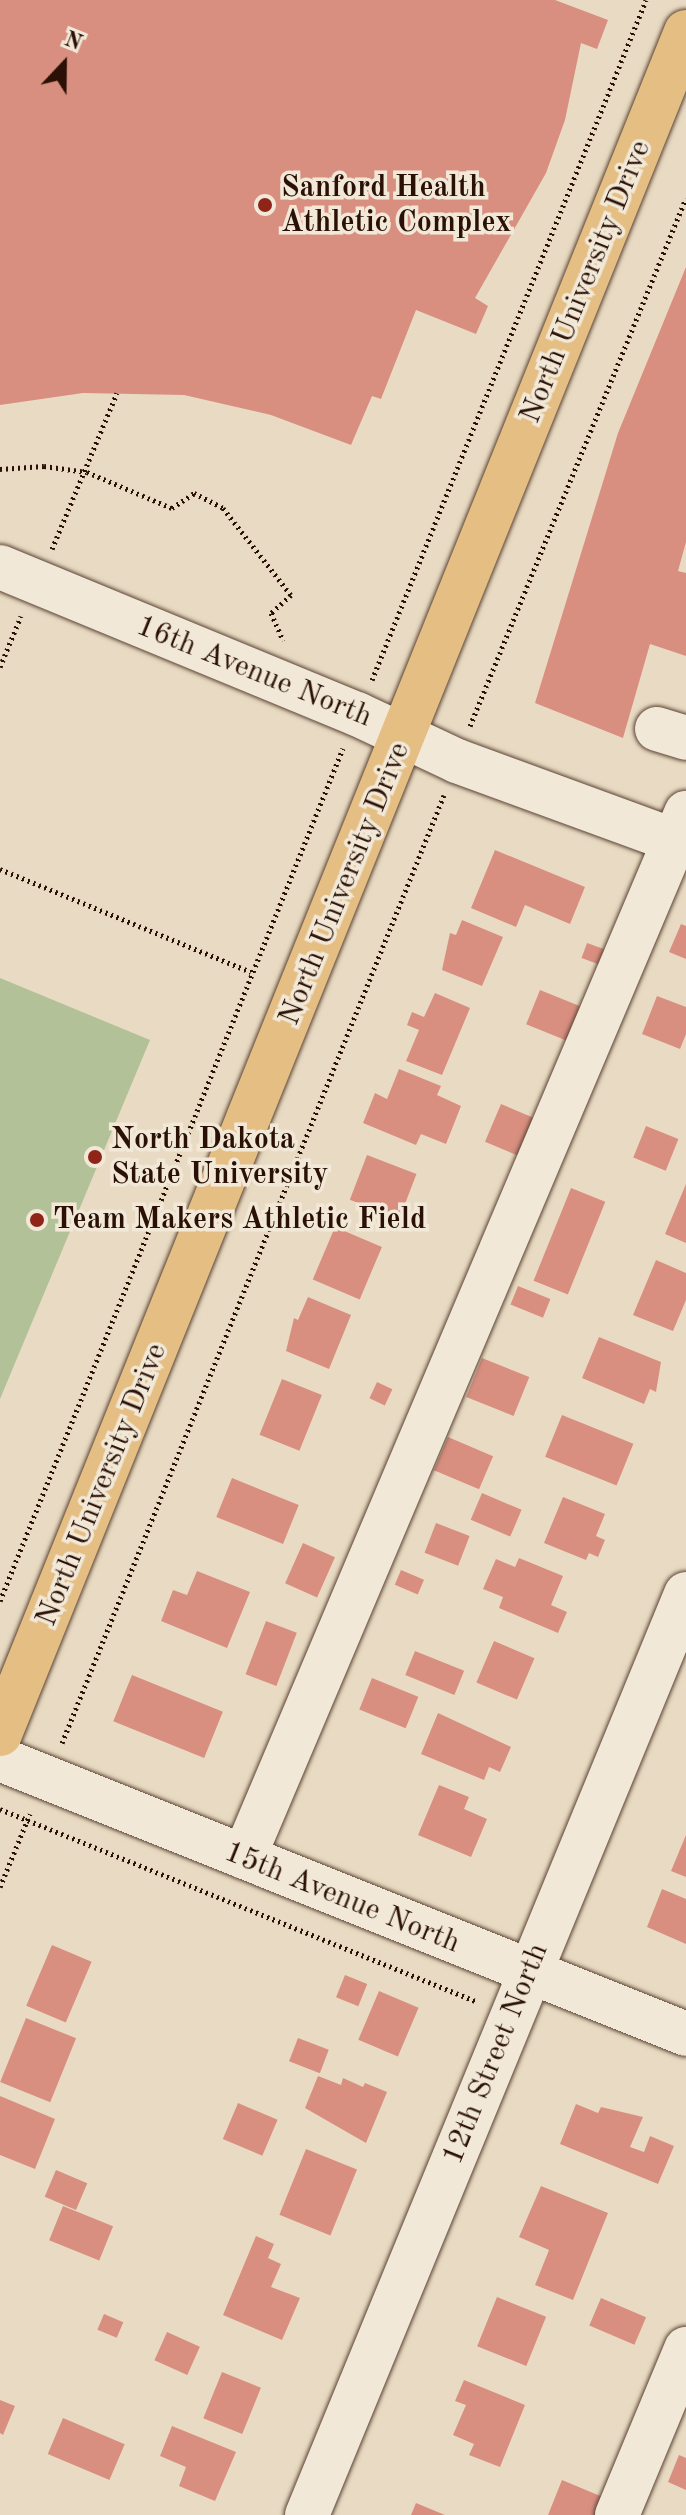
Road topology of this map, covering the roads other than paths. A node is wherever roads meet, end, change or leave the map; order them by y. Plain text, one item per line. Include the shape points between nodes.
1 (686, 32) edge
2 (18, 574) edge
3 (405, 734) junction
4 (682, 832) edge
5 (686, 1594) edge
6 (0, 1734) edge
7 (0, 1759) edge
8 (244, 1857) junction
9 (530, 1974) junction
10 (686, 2034) edge
11 (686, 2349) edge
12 (307, 2515) edge
13 (617, 2515) edge

1 - 3 main road, North University Drive
2 - 3 street, 16th Avenue North
3 - 4 street, 16th Avenue North via 457,761
3 - 6 main road, North University Drive
4 - 8 street
5 - 9 street, 12th Street North
7 - 8 street, 15th Avenue North
8 - 9 street, 15th Avenue North
9 - 10 street, 15th Avenue North
9 - 12 street, 12th Street North
11 - 13 street

